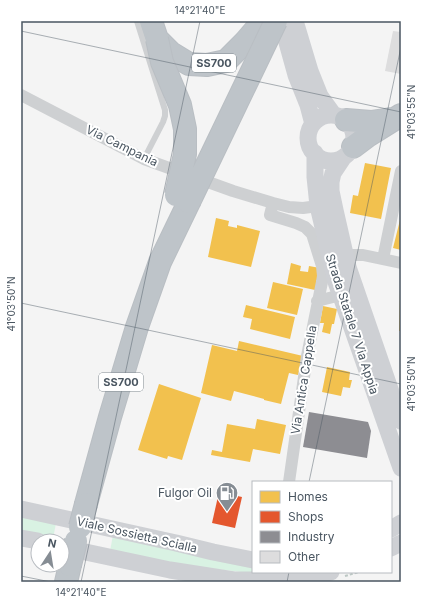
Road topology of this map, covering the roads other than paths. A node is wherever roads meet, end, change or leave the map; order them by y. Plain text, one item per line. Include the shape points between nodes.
1 (137, 21) edge
2 (263, 21) edge
3 (276, 21) edge
4 (281, 21) edge
5 (295, 21) edge
6 (154, 30) edge
7 (21, 95) edge
8 (340, 117) junction
9 (399, 117) edge
10 (312, 124) junction
11 (348, 152) junction
12 (315, 154) junction
13 (144, 159) junction
14 (401, 172) edge
15 (182, 199) junction
16 (273, 203) junction
17 (318, 206) junction
18 (345, 255) junction
19 (383, 259) junction
20 (401, 263) edge
21 (341, 295) junction
22 (318, 301) junction
23 (401, 421) edge
24 (401, 468) edge
25 (289, 481) edge
26 (21, 509) edge
27 (401, 523) edge
28 (392, 528) edge
29 (401, 543) edge
30 (392, 548) edge
31 (71, 552) edge
32 (252, 560) edge
33 (327, 573) edge
34 (287, 581) edge

1 - 13 lane via 165,116
2 - 6 highway, SS700 via 226,61 207,65 189,64 171,53
3 - 15 highway, SS700, bridge
4 - 10 main road, Strada Statale 7 Via Appia
5 - 8 main road via 320,96
6 - 15 highway, SS700, bridge via 162,62 180,105 186,129
7 - 13 street, Via Campania
8 - 9 highway via 371,122
8 - 10 main road via 325,115
8 - 11 main road via 355,135
9 - 11 highway via 369,135
10 - 12 main road, Strada Statale 7 Via Appia via 308,139
11 - 12 main road via 336,160 321,158
11 - 18 main road, Strada Statale 7 Via Appia via 333,173 331,182
12 - 17 main road, Strada Statale 7 Via Appia
13 - 16 street, Via Campania
14 - 19 street
15 - 31 highway, SS700, bridge via 137,327
16 - 17 street, Via Campania via 303,208
16 - 22 street via 270,214 305,227 312,234 323,276
17 - 21 main road, Strada Statale 7 Via Appia
18 - 19 street
18 - 23 main road, Strada Statale 7 Via Appia
19 - 20 street
21 - 22 street
21 - 24 main road, Strada Statale 7 Via Appia
22 - 25 street, Via Antica Cappella via 307,356
26 - 32 main road, Viale Sossietta Scialla
27 - 28 main road
29 - 30 main road
31 - 34 main road, Viale Sossietta Scialla via 234,580
33 - 34 main road, Viale Sossietta Scialla

